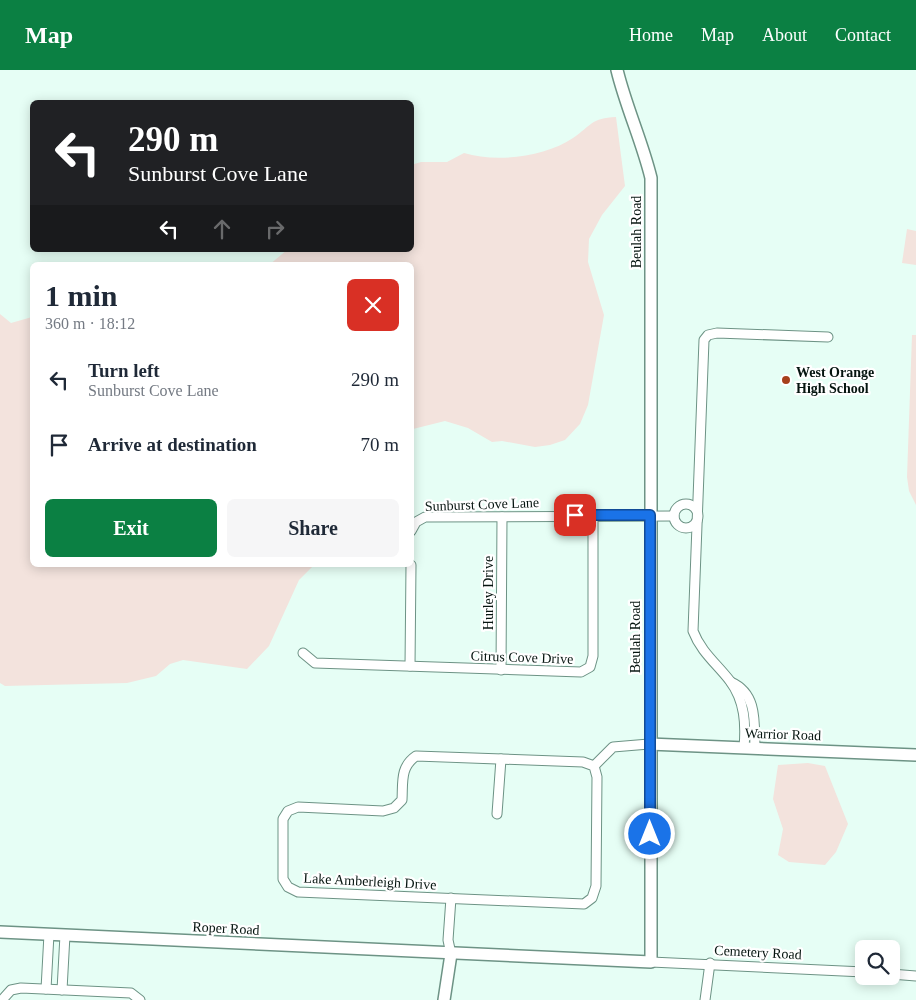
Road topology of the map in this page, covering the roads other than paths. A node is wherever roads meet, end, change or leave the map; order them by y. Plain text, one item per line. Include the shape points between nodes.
1 (617, 70) edge
2 (828, 337) dead end
3 (593, 515) junction
4 (650, 515) junction
5 (674, 516) junction
6 (698, 516) junction
7 (502, 517) junction
8 (414, 526) edge
9 (411, 567) edge
10 (302, 653) dead end
11 (410, 666) junction
12 (501, 670) junction
13 (649, 744) junction
14 (750, 748) junction
15 (916, 755) edge
16 (501, 759) junction
17 (594, 766) junction
18 (497, 814) dead end
19 (451, 898) junction
20 (0, 932) edge
21 (49, 934) junction
22 (65, 935) junction
23 (451, 954) junction
24 (651, 962) junction
25 (710, 964) junction
26 (855, 972) edge
27 (900, 975) edge
28 (916, 976) edge
29 (46, 989) junction
30 (62, 990) junction
31 (2, 1000) edge
32 (140, 1000) edge
33 (444, 1000) edge
34 (705, 1000) edge

1 - 4 street, Beulah Road via 651,178
2 - 6 street via 717,333 706,336
3 - 4 street, Sunburst Cove Lane
3 - 7 street, Sunburst Cove Lane
3 - 12 street, Citrus Cove Drive via 594,656 590,667 581,672
4 - 5 street, Sunburst Cove Lane
4 - 13 street, Beulah Road
5 - 6 street via 678,507 687,504 695,508
5 - 6 street via 678,524 686,528 695,525
6 - 14 street via 693,631 698,644 730,682 749,696 754,709
7 - 8 street, Sunburst Cove Lane via 425,517
7 - 12 street, Hurley Drive
9 - 11 street
10 - 11 street, Citrus Cove Drive via 315,663
11 - 12 street, Citrus Cove Drive
13 - 14 street, Warrior Road
13 - 17 street via 613,747
13 - 24 street, Beulah Road
14 - 15 street, Warrior Road
16 - 17 street, Lake Amberleigh Drive via 583,762
16 - 18 street
16 - 19 street, Lake Amberleigh Drive via 416,756 407,762 403,770 402,800 394,808 383,811 298,807 288,811 282,819 283,879 288,887 298,892
17 - 19 street, Lake Amberleigh Drive via 597,777 596,886 592,898 584,904
19 - 23 street via 448,940
20 - 21 street, Roper Road
21 - 22 street, Roper Road
21 - 29 street
22 - 23 street, Roper Road
22 - 30 street
23 - 24 street
23 - 33 street
24 - 25 street, Cemetery Road
25 - 26 street, Cemetery Road
25 - 34 street
27 - 28 street
29 - 30 street
29 - 31 street via 11,990
30 - 32 street via 131,993

